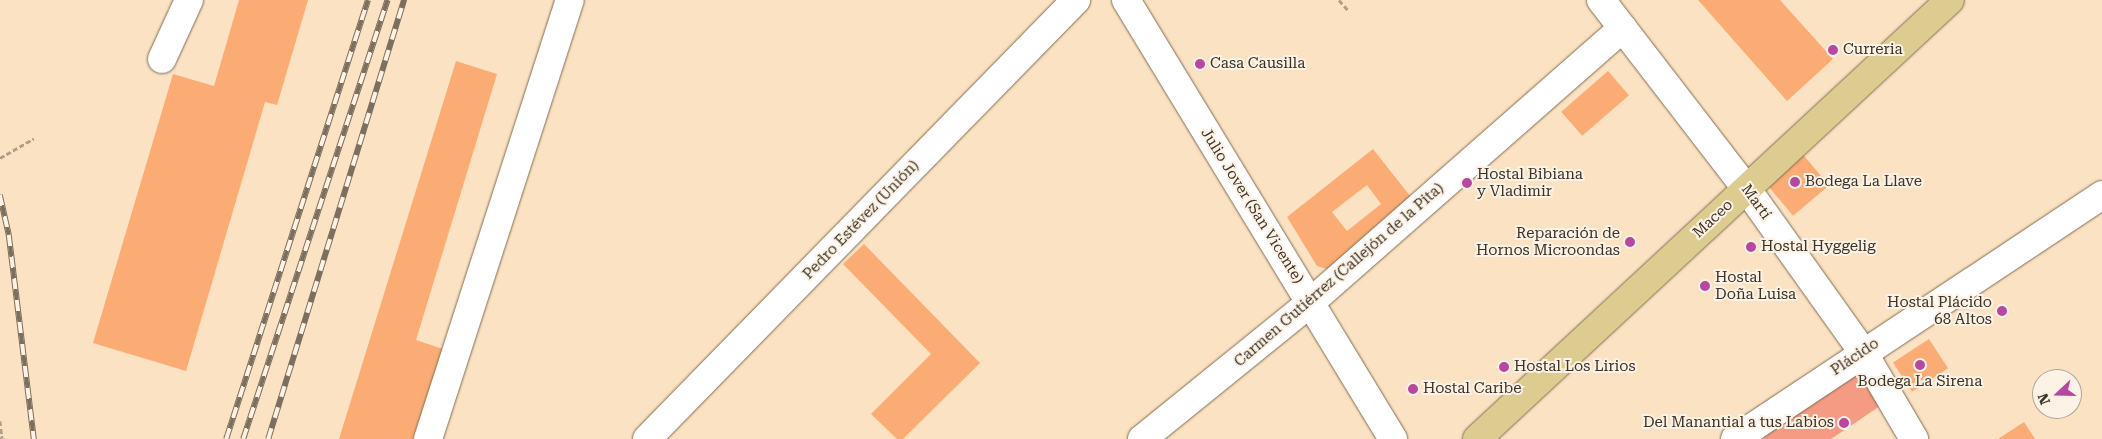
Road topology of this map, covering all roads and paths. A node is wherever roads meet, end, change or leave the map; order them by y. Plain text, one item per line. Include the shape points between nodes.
1 (189, 0) edge
2 (570, 0) edge
3 (1076, 0) edge
4 (1126, 0) edge
5 (1339, 0) edge
6 (1601, 0) edge
7 (1950, 0) edge
8 (1348, 10) dead end
9 (1623, 28) junction
10 (162, 59) dead end
11 (34, 138) dead end
12 (0, 158) edge
13 (1746, 188) junction
14 (2102, 195) edge
15 (1311, 302) junction
16 (1863, 352) junction
17 (0, 421) edge
18 (2, 439) edge
19 (428, 439) edge
20 (647, 439) edge
21 (1142, 439) edge
22 (1393, 439) edge
23 (1477, 439) edge
24 (1736, 439) edge
25 (1914, 439) edge

1 - 10 street
2 - 19 street
3 - 20 street, Pedro Estévez (Unión)
4 - 15 street, Julio Jover (San Vicente)
5 - 8 path
6 - 9 street, Martí
7 - 13 main road, Maceo
9 - 13 street, Martí
9 - 15 street, Carmen Gutiérrez (Callejón de la Pita)
11 - 12 path
13 - 16 street, Martí
13 - 23 main road, Maceo
14 - 16 street, Plácido
15 - 21 street, Carmen Gutiérrez (Callejón de la Pita)
15 - 22 street, Julio Jover (San Vicente)
16 - 24 street, Plácido
16 - 25 street, Martí
17 - 18 path

